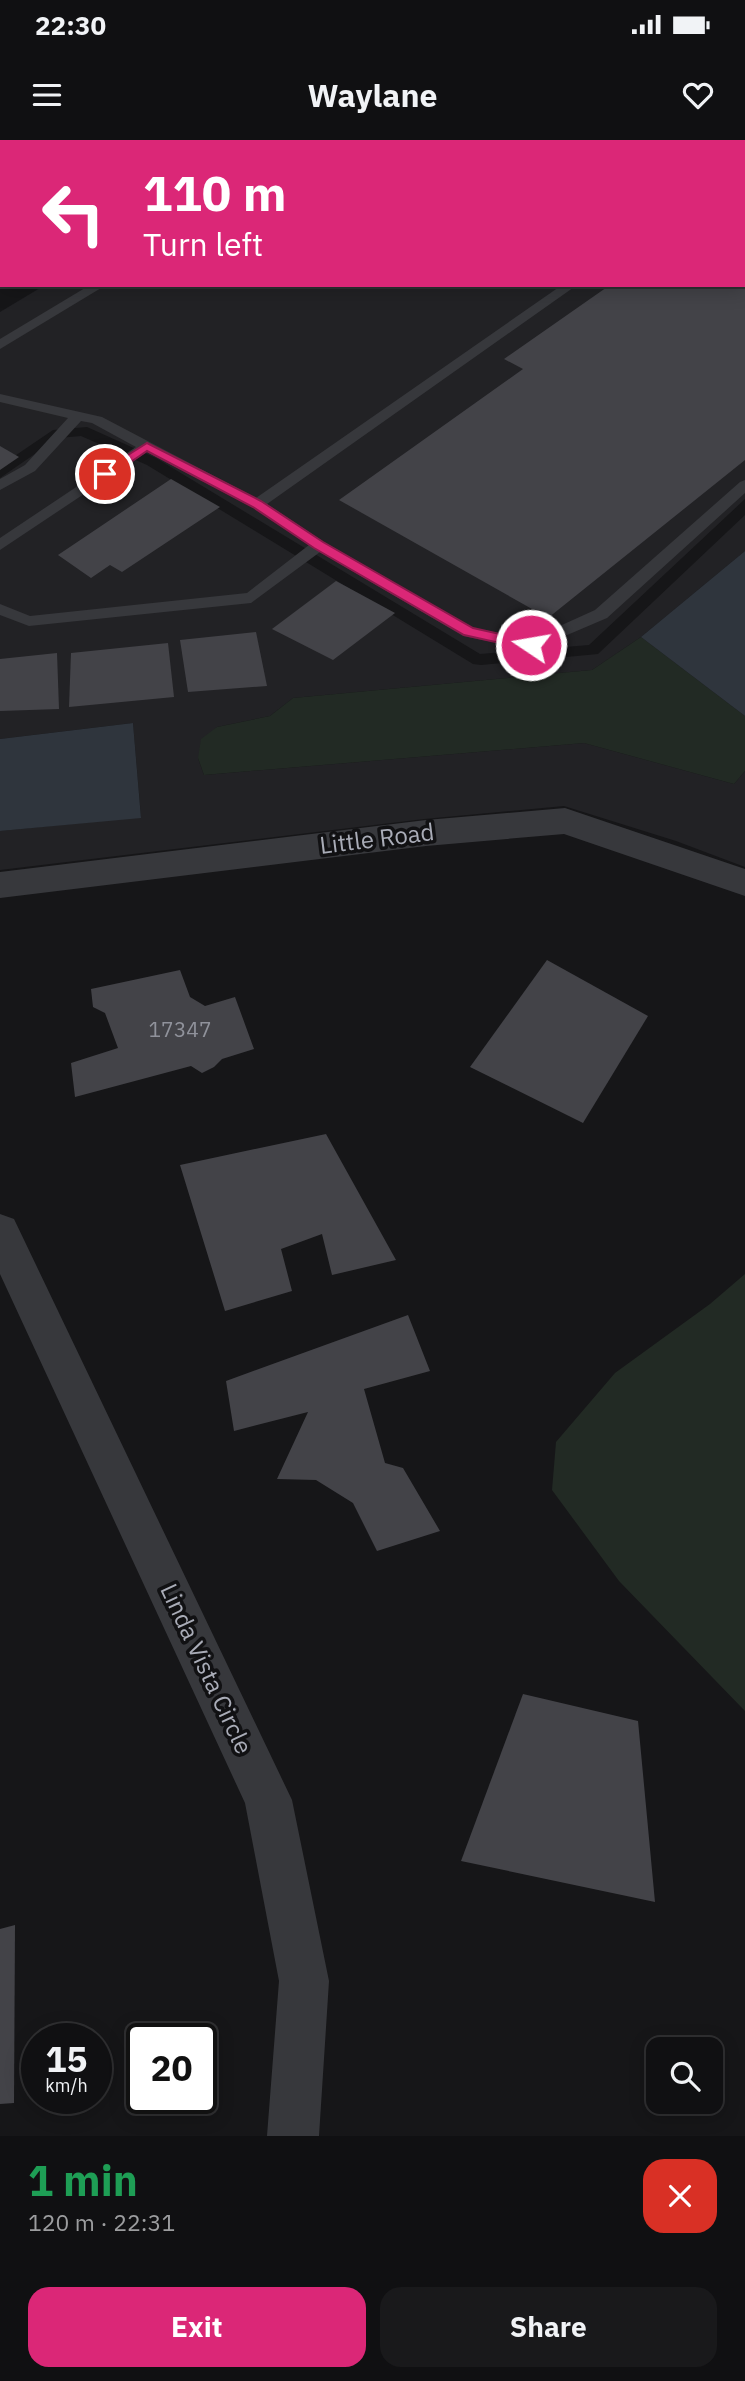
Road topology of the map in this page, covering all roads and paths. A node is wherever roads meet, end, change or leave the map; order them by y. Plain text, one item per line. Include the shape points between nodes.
1 (97, 287) edge
2 (567, 287) edge
3 (0, 345) edge
4 (0, 398) edge
5 (78, 416) junction
6 (147, 446) junction
7 (0, 485) edge
8 (745, 485) edge
9 (257, 504) junction
10 (0, 545) edge
11 (318, 545) junction
12 (0, 609) edge
13 (745, 883) edge
14 (0, 885) edge
15 (0, 1231) edge
16 (293, 2136) edge

1 - 3 lane
2 - 9 lane
4 - 5 lane
5 - 6 lane via 97,420
5 - 7 lane via 30,468
6 - 9 lane
6 - 10 lane
8 - 11 lane via 601,614 531,645 469,632
9 - 11 lane
11 - 12 lane via 251,598 29,621
13 - 14 street, Little Road via 565,821 425,833
15 - 16 street, Linda Vista Circle via 268,1800 304,1981

